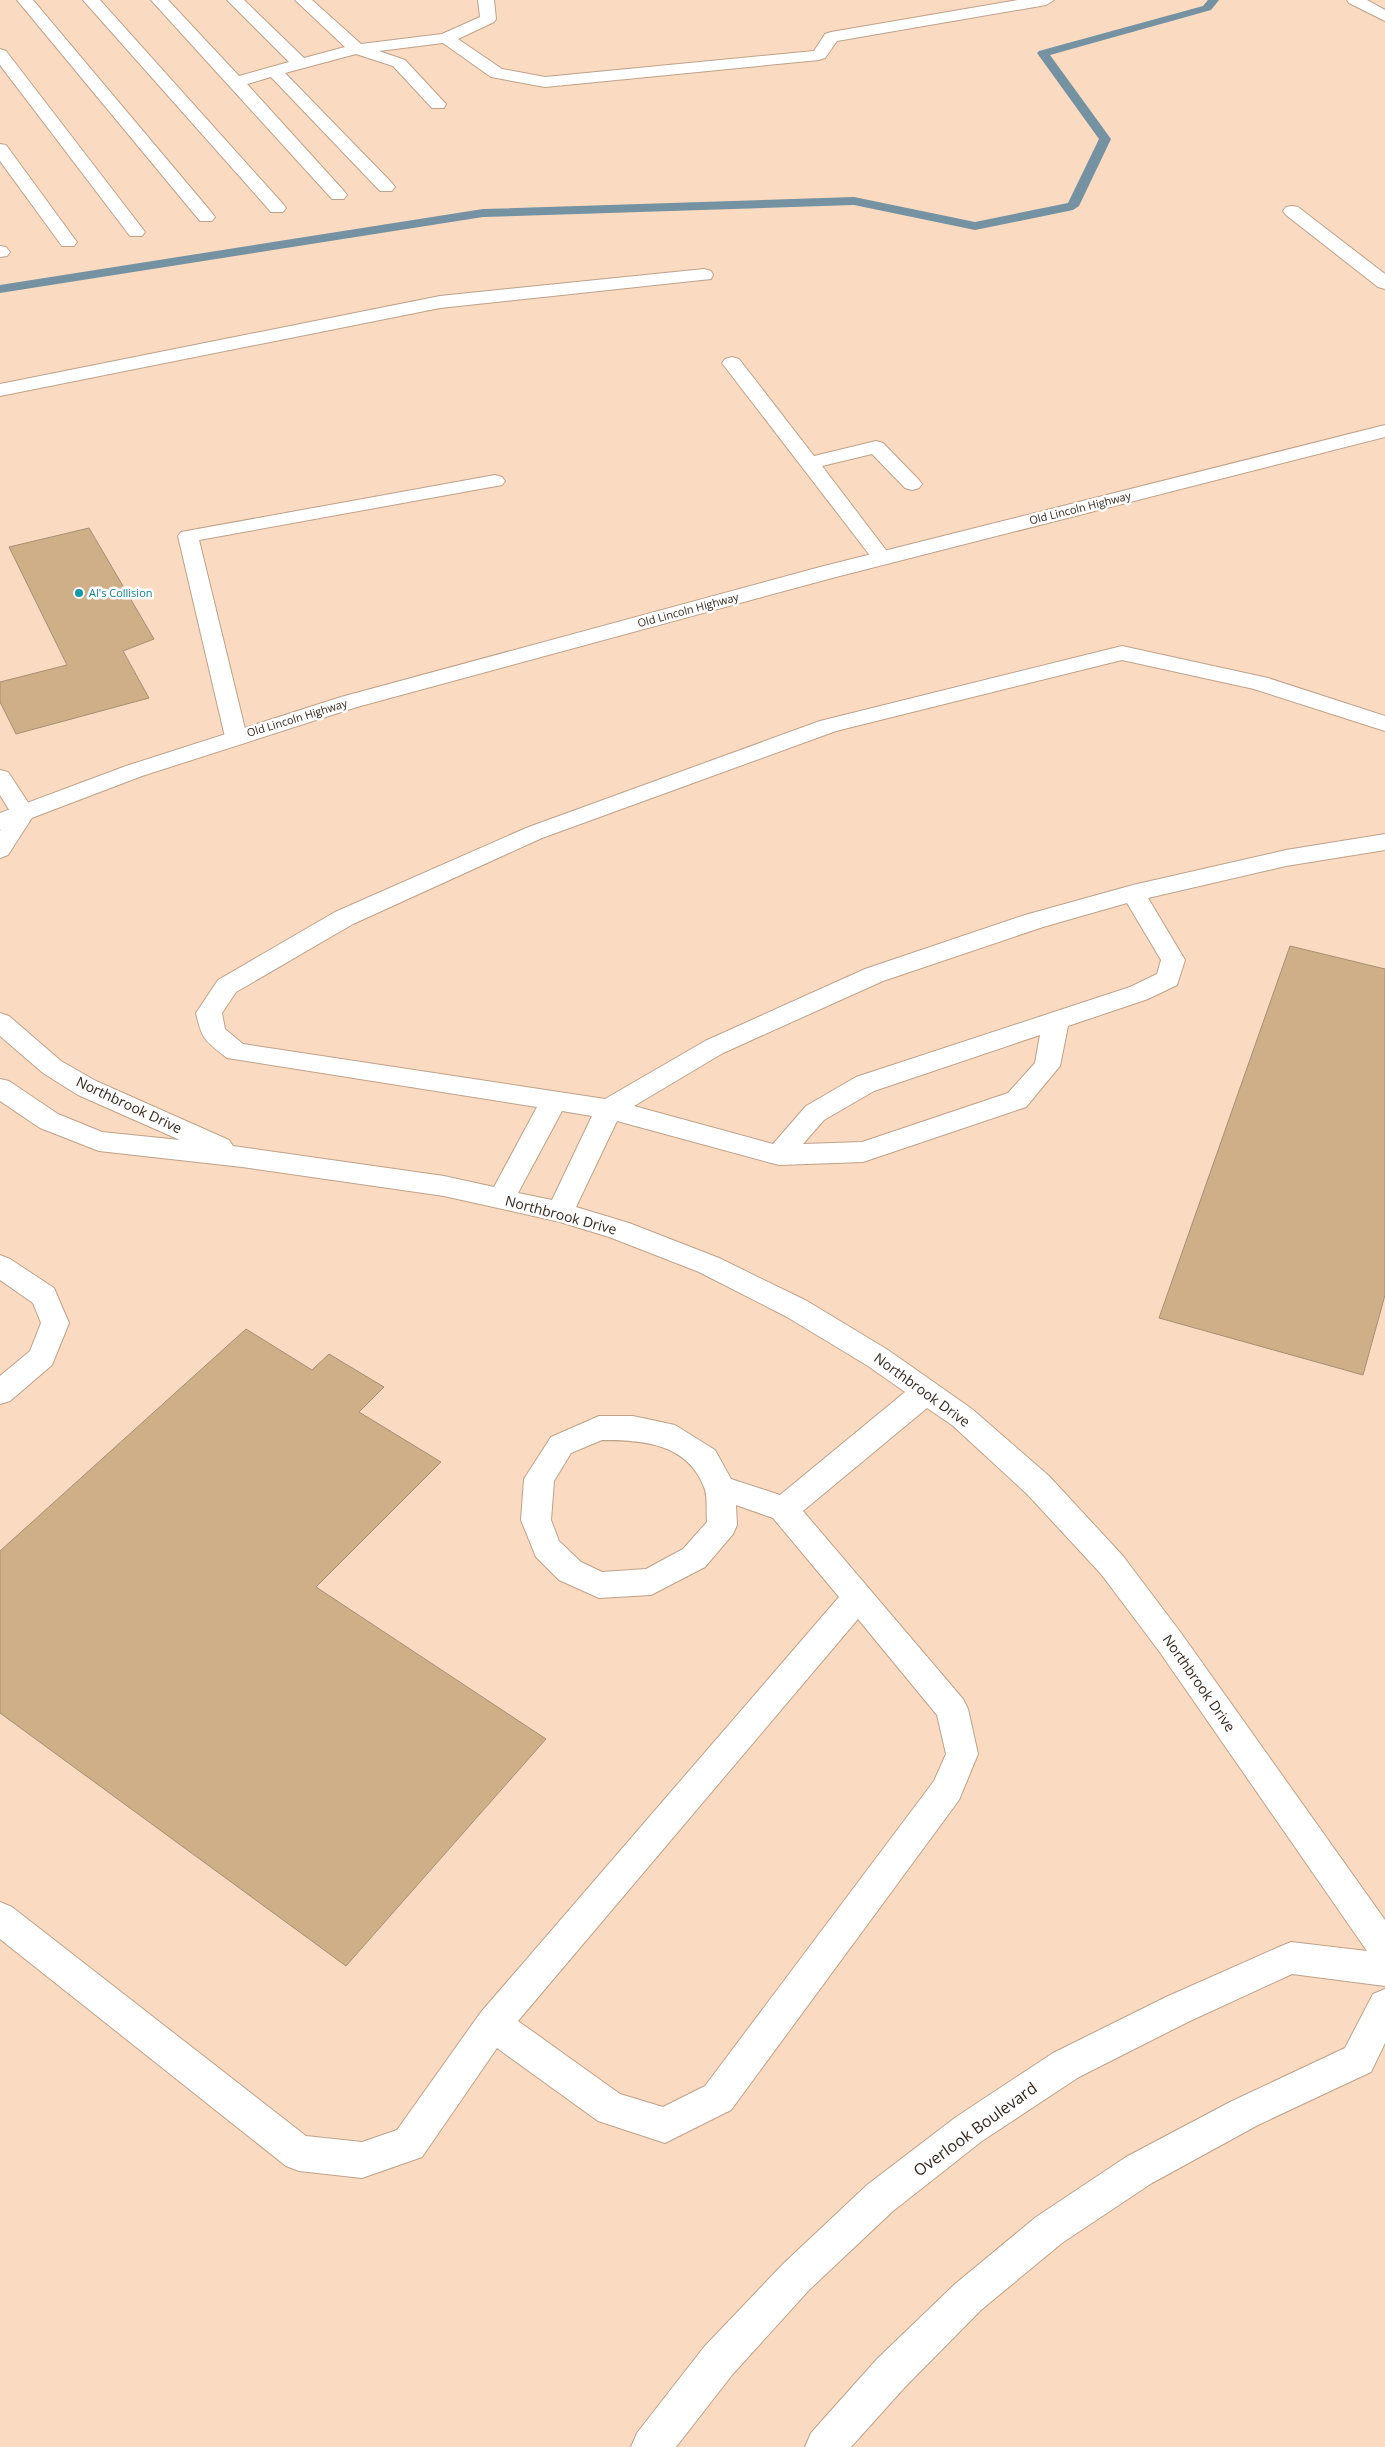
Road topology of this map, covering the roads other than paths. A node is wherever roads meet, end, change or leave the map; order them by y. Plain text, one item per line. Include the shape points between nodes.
1 (25, 0) edge
2 (91, 0) edge
3 (159, 0) edge
4 (235, 0) edge
5 (303, 0) edge
6 (486, 0) edge
7 (1046, 0) edge
8 (1355, 0) edge
9 (1385, 16) edge
10 (446, 38) junction
11 (357, 49) junction
12 (0, 54) edge
13 (301, 64) junction
14 (274, 71) junction
15 (236, 82) junction
16 (438, 104) dead end
17 (0, 149) edge
18 (386, 187) dead end
19 (338, 196) dead end
20 (277, 208) dead end
21 (1292, 210) dead end
22 (206, 217) dead end
23 (136, 232) dead end
24 (68, 242) dead end
25 (704, 275) dead end
26 (1385, 284) edge
27 (732, 364) dead end
28 (0, 390) edge
29 (1385, 432) edge
30 (809, 463) junction
31 (495, 482) dead end
32 (912, 484) dead end
33 (882, 558) junction
34 (1385, 724) edge
35 (236, 738) junction
36 (0, 777) edge
37 (23, 813) junction
38 (0, 822) edge
39 (1385, 842) edge
40 (0, 850) edge
41 (1133, 893) junction
42 (1056, 1020) junction
43 (0, 1022) edge
44 (0, 1088) edge
45 (554, 1101) junction
46 (609, 1109) junction
47 (779, 1155) junction
48 (242, 1157) junction
49 (501, 1198) junction
50 (560, 1212) junction
51 (0, 1266) edge
52 (926, 1392) junction
53 (0, 1393) edge
54 (720, 1488) junction
55 (784, 1509) junction
56 (858, 1597) junction
57 (0, 1918) edge
58 (1385, 1949) edge
59 (1385, 1970) edge
60 (1385, 2006) edge
61 (493, 2024) junction
62 (651, 2447) edge
63 (825, 2447) edge

1 - 22 main road
2 - 20 main road
3 - 15 main road
4 - 13 main road
5 - 11 main road
6 - 10 main road via 488,19
7 - 10 main road via 831,37 820,55 545,82 496,73
8 - 9 main road
10 - 11 main road
11 - 13 main road
11 - 16 main road via 399,63
12 - 23 main road
13 - 14 main road
14 - 15 main road
14 - 18 main road
15 - 19 main road
17 - 24 main road
21 - 26 main road
25 - 28 main road via 440,302
27 - 30 main road
29 - 33 main road, Old Lincoln Highway
30 - 32 main road via 876,447
30 - 33 main road
31 - 35 main road via 188,536
33 - 35 main road, Old Lincoln Highway via 349,702
34 - 45 main road via 1260,683 1122,653 828,726 534,833 344,918 228,986 209,1013 213,1033 236,1052
35 - 37 main road, Old Lincoln Highway
36 - 37 main road
37 - 38 main road, Old Lincoln Highway
37 - 40 main road
39 - 41 main road via 1286,858
41 - 42 main road via 1173,960 1168,979 1139,993
41 - 46 main road via 1034,921 874,974 714,1046
42 - 47 main road via 865,1084 815,1113
42 - 47 main road via 1047,1066 1017,1100 863,1152
43 - 48 main road, Northbrook Drive via 52,1067 87,1088
44 - 48 main road, Northbrook Drive via 50,1121 99,1141
45 - 46 main road
45 - 49 main road
46 - 47 main road
46 - 50 main road
48 - 49 main road, Northbrook Drive via 444,1186
49 - 50 main road, Northbrook Drive
50 - 52 main road, Northbrook Drive via 618,1230 718,1270 797,1309 878,1358
51 - 53 main road via 44,1296 55,1323 42,1357
52 - 55 main road
52 - 58 main road, Northbrook Drive via 962,1417 1038,1485 1112,1565 1170,1642
54 - 54 main road via 704,1458 665,1433 633,1428 599,1428 561,1445 539,1479 536,1520 547,1548 570,1571 599,1586 651,1582 694,1558 722,1525
54 - 55 main road
55 - 56 main road
56 - 61 main road
56 - 61 main road via 952,1709 962,1754 947,1790 718,2098 664,2125 610,2109
57 - 61 main road via 299,2153 362,2160 409,2144
59 - 62 main road, Overlook Boulevard via 1291,1958 1178,2009 1058,2070 969,2129 880,2198 796,2277 718,2361
60 - 63 main road via 1358,2060 1245,2113 1139,2170 1049,2230 968,2297 891,2373

